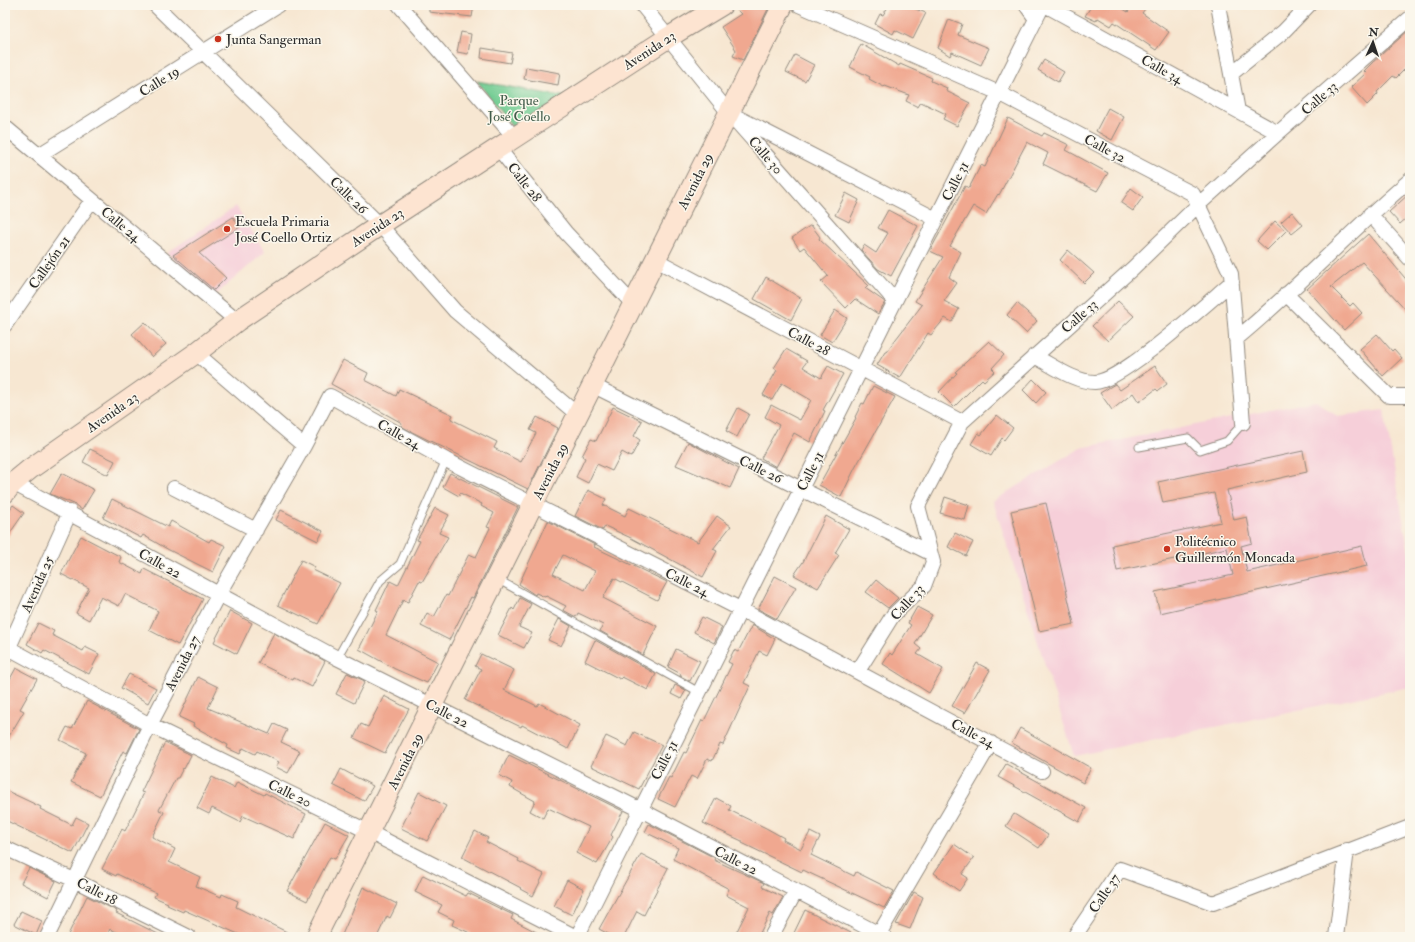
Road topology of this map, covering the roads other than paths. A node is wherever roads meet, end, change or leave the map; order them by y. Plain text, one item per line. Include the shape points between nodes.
1 (155, 5) edge
2 (278, 5) edge
3 (399, 5) edge
4 (642, 5) edge
5 (722, 5) edge
6 (783, 5) edge
7 (799, 5) edge
8 (1026, 5) edge
9 (1044, 5) edge
10 (1218, 5) edge
11 (1309, 5) edge
12 (1410, 18) edge
13 (1036, 19) junction
14 (669, 37) junction
15 (204, 53) junction
16 (1231, 74) junction
17 (999, 93) junction
18 (1238, 111) junction
19 (729, 113) junction
20 (5, 127) edge
21 (1278, 133) junction
22 (507, 143) junction
23 (38, 155) junction
24 (1410, 180) edge
25 (92, 200) junction
26 (1198, 205) junction
27 (1370, 214) junction
28 (936, 219) junction
29 (380, 225) junction
30 (1410, 259) edge
31 (656, 260) junction
32 (1232, 282) junction
33 (1286, 294) junction
34 (895, 301) junction
35 (633, 304) junction
36 (237, 321) junction
37 (5, 325) edge
38 (1236, 339) junction
39 (196, 353) junction
40 (1034, 356) junction
41 (861, 368) junction
42 (592, 385) junction
43 (330, 396) joint
44 (1410, 396) edge
45 (578, 415) junction
46 (962, 422) junction
47 (1243, 423) joint
48 (304, 446) junction
49 (1139, 446) dead end
50 (446, 460) junction
51 (9, 488) edge
52 (174, 488) dead end
53 (801, 489) junction
54 (534, 503) junction
55 (70, 512) junction
56 (256, 530) junction
57 (930, 553) junction
58 (496, 578) junction
59 (218, 595) junction
60 (740, 609) junction
61 (6, 650) edge
62 (337, 658) junction
63 (858, 671) junction
64 (699, 692) junction
65 (433, 706) junction
66 (150, 725) junction
67 (991, 743) junction
68 (1042, 771) dead end
69 (639, 809) junction
70 (1410, 827) edge
71 (369, 832) junction
72 (5, 848) edge
73 (1347, 850) junction
74 (74, 880) junction
75 (796, 891) junction
76 (882, 935) edge
77 (47, 937) edge
78 (189, 937) edge
79 (316, 937) edge
80 (576, 937) edge
81 (771, 937) edge
82 (1074, 937) edge
83 (1336, 937) edge

1 - 15 street, Calle 26
2 - 15 street, Calle 19
3 - 22 street, Calle 28
4 - 14 street, Calle 30
5 - 14 street, Avenida 23
6 - 19 street, Avenida 29
7 - 17 street, Calle 32
8 - 13 street
9 - 13 street, Calle 31
9 - 18 street, Calle 34
10 - 16 street
11 - 16 street via 1284,32
12 - 21 street, Calle 33
13 - 17 street, Calle 31
14 - 19 street, Calle 30
14 - 22 street, Avenida 23
15 - 23 street, Calle 19
15 - 29 street, Calle 26
16 - 18 street
17 - 26 street, Calle 32 via 1193,194
17 - 28 street, Calle 31
18 - 21 street, Calle 34
19 - 28 street
19 - 31 street, Avenida 29
19 - 34 street, Calle 30
20 - 23 street, Calle 24
21 - 26 street, Calle 33
22 - 29 street, Avenida 23
22 - 35 street, Calle 28 via 566,233
23 - 25 street, Calle 24
24 - 27 street
25 - 36 street, Calle 24
25 - 37 street, Callejón 21
26 - 32 street, Calle 32 via 1231,274
26 - 40 street, Calle 33 via 1133,268
27 - 30 street
27 - 33 street
28 - 34 street, Calle 31
29 - 36 street, Avenida 23
29 - 45 street, Calle 26 via 455,311
31 - 35 street, Avenida 29
31 - 41 street, Calle 28
32 - 38 street, Calle 32
32 - 40 street via 1156,346 1114,376 1097,382 1082,381
33 - 38 street
33 - 44 street via 1389,396
34 - 41 street, Calle 31
35 - 42 street, Avenida 29
36 - 39 street, Avenida 23
38 - 47 street, Calle 32
39 - 48 street
39 - 51 street, Avenida 23
40 - 46 street, Calle 33
41 - 46 street, Calle 28
41 - 53 street, Calle 31
42 - 45 street, Avenida 29
42 - 53 street, Calle 26
43 - 48 street, Avenida 27
43 - 50 street, Calle 24
45 - 54 street, Avenida 29
46 - 57 street, Calle 33 via 918,506
47 - 49 lane via 1228,441 1200,450 1188,438
48 - 56 street, Avenida 27
50 - 54 street, Calle 24
50 - 62 lane via 400,564 380,581
51 - 55 street, Calle 22
52 - 56 street
53 - 57 street, Calle 26
53 - 60 street, Calle 31
54 - 58 street, Avenida 29
54 - 60 street, Calle 24
55 - 59 street, Calle 22
55 - 61 street, Avenida 25
56 - 59 street, Avenida 27
57 - 63 street, Calle 33 via 933,562 924,586 893,615
58 - 64 lane
58 - 65 street, Avenida 29
59 - 62 street, Calle 22
59 - 66 street, Avenida 27
60 - 63 street, Calle 24
60 - 64 street, Calle 31
61 - 66 street, Calle 20
62 - 65 street, Calle 22
63 - 67 street, Calle 24
64 - 69 street, Calle 31
65 - 69 street, Calle 22
65 - 71 street, Avenida 29
66 - 71 street, Calle 20
66 - 74 street, Avenida 27
67 - 68 street, Calle 24
67 - 76 street
69 - 75 street, Calle 22
69 - 80 street, Calle 31
70 - 73 street
71 - 79 street, Avenida 29
71 - 80 street, Calle 20
72 - 74 street, Calle 18
73 - 82 street, Calle 37 via 1212,903 1120,868
73 - 83 street
74 - 77 street, Avenida 27
74 - 78 street, Calle 18
75 - 76 street, Calle 22
75 - 81 street

